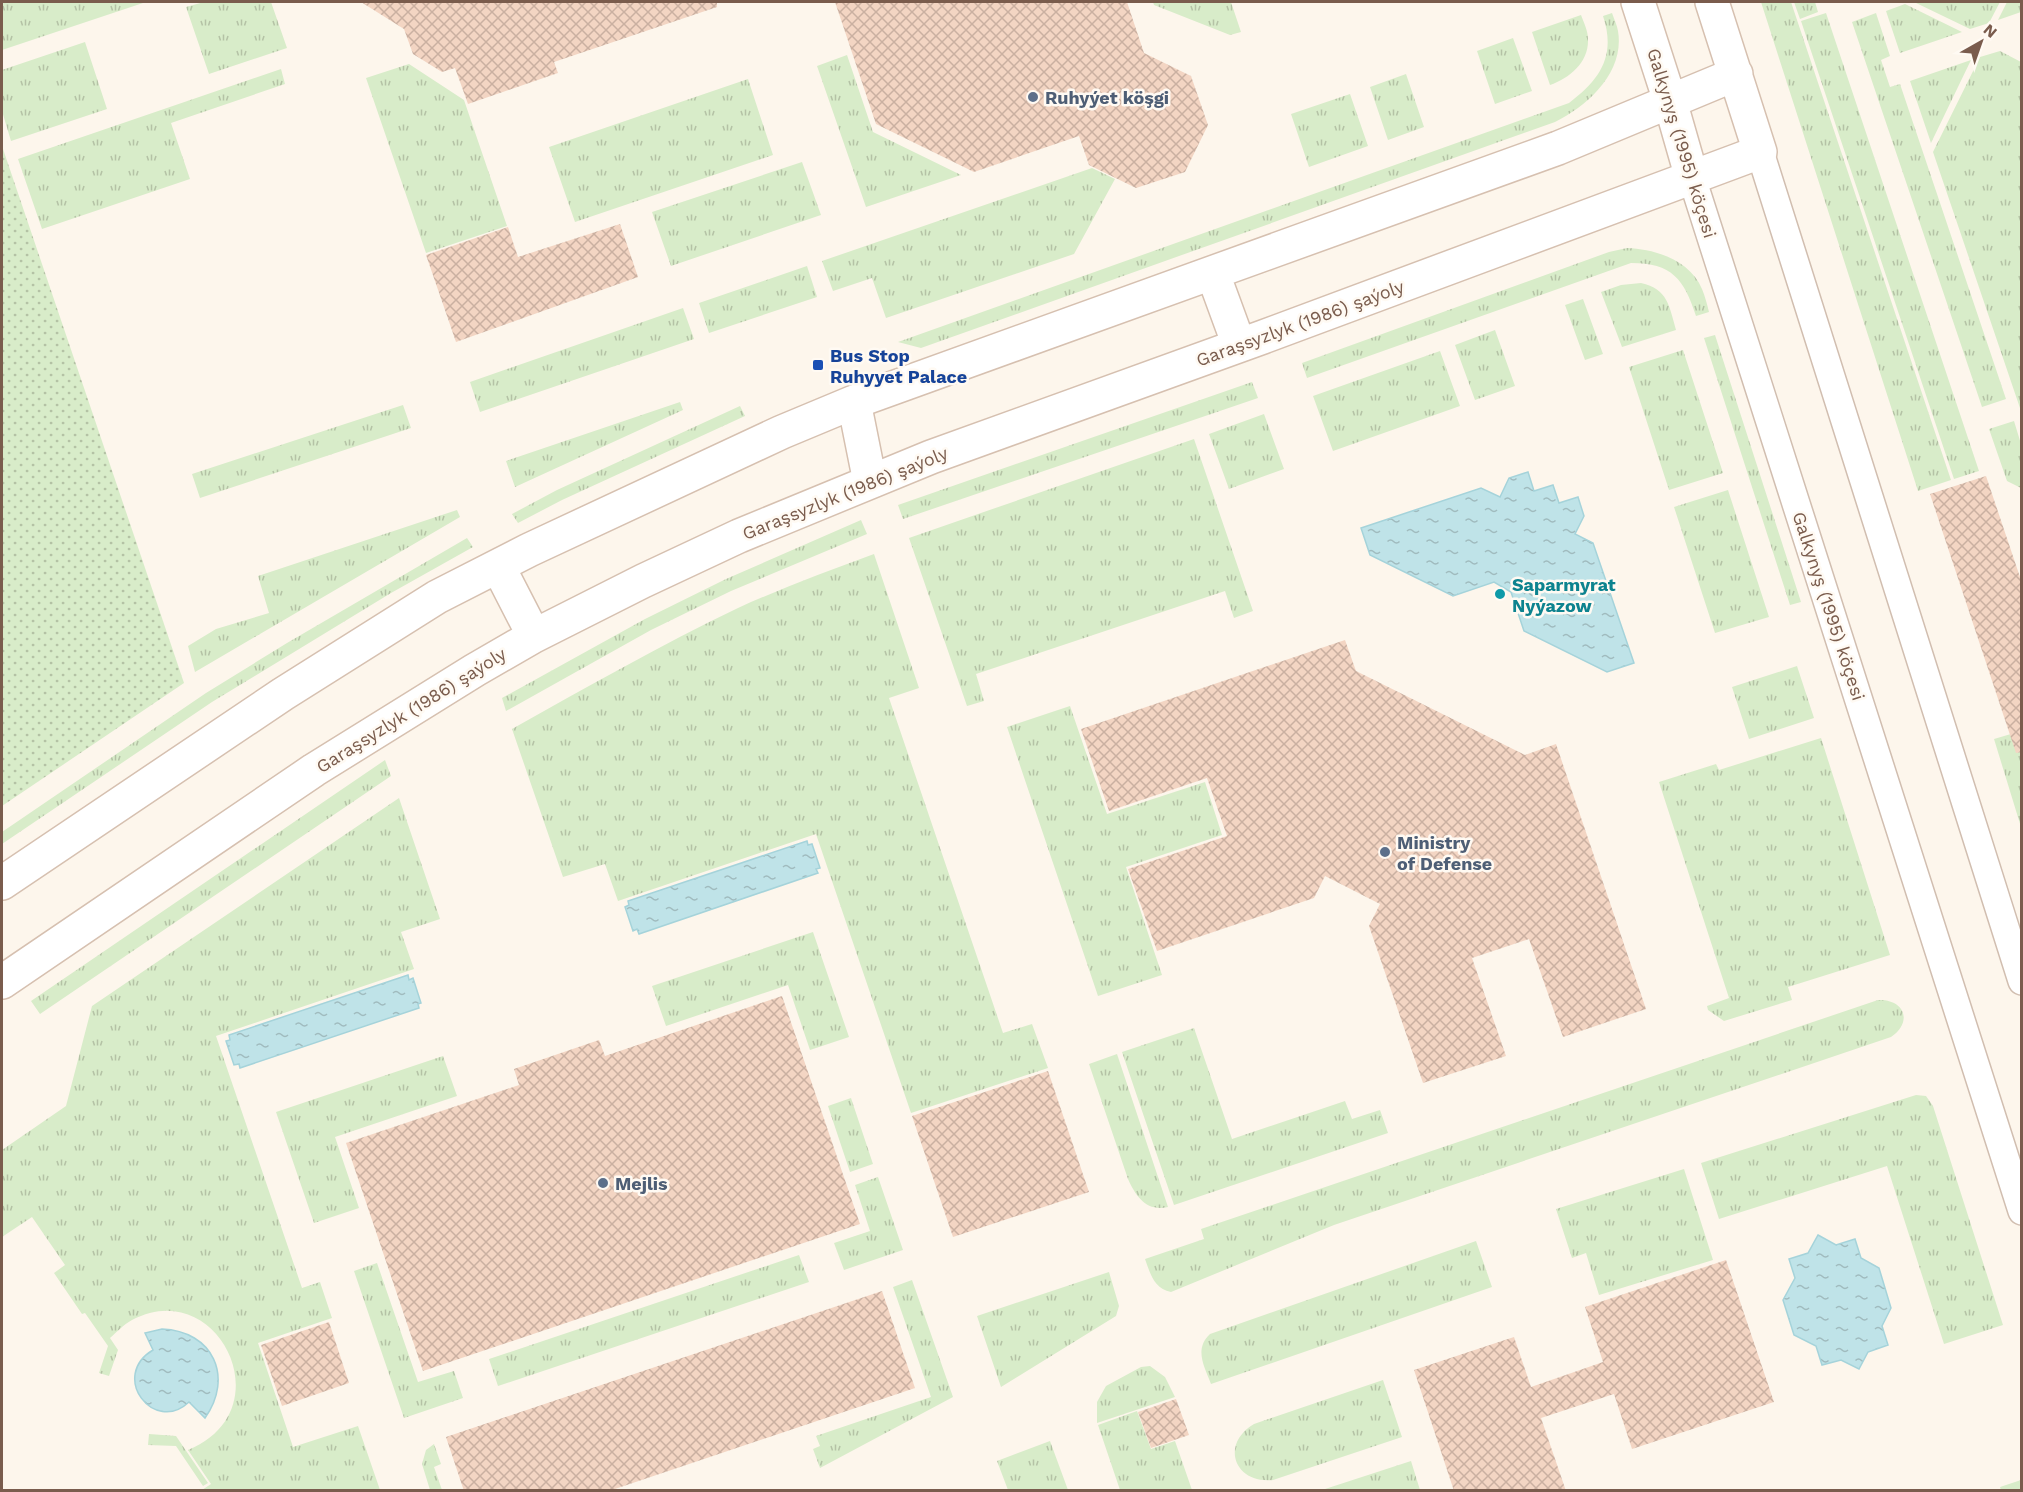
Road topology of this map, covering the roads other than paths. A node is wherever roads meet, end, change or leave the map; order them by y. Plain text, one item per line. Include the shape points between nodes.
1 (1638, 2) edge
2 (1712, 2) edge
3 (1736, 74) junction
4 (1670, 101) junction
5 (1760, 152) junction
6 (1692, 178) junction
7 (1213, 274) junction
8 (1239, 345) junction
9 (854, 402) junction
10 (870, 482) junction
11 (498, 566) junction
12 (534, 636) junction
13 (2, 883) edge
14 (2022, 981) edge
15 (2, 982) edge
16 (2022, 1210) edge

1 - 4 main road, Galkynyş (1995) köçesi
2 - 3 main road
3 - 4 main road
3 - 5 main road
4 - 6 main road, Galkynyş (1995) köçesi
4 - 7 main road via 1558,148
5 - 6 main road, Garaşsyzlyk (1986) şaýoly
5 - 14 street
6 - 8 main road, Garaşsyzlyk (1986) şaýoly
6 - 16 street, Galkynyş (1995) köçesi
7 - 8 main road
7 - 9 main road
8 - 10 main road, Garaşsyzlyk (1986) şaýoly
9 - 10 main road
9 - 11 main road
10 - 12 main road, Garaşsyzlyk (1986) şaýoly via 739,536
11 - 12 main road
11 - 13 main road via 437,597 283,694
12 - 15 main road, Garaşsyzlyk (1986) şaýoly via 314,770

